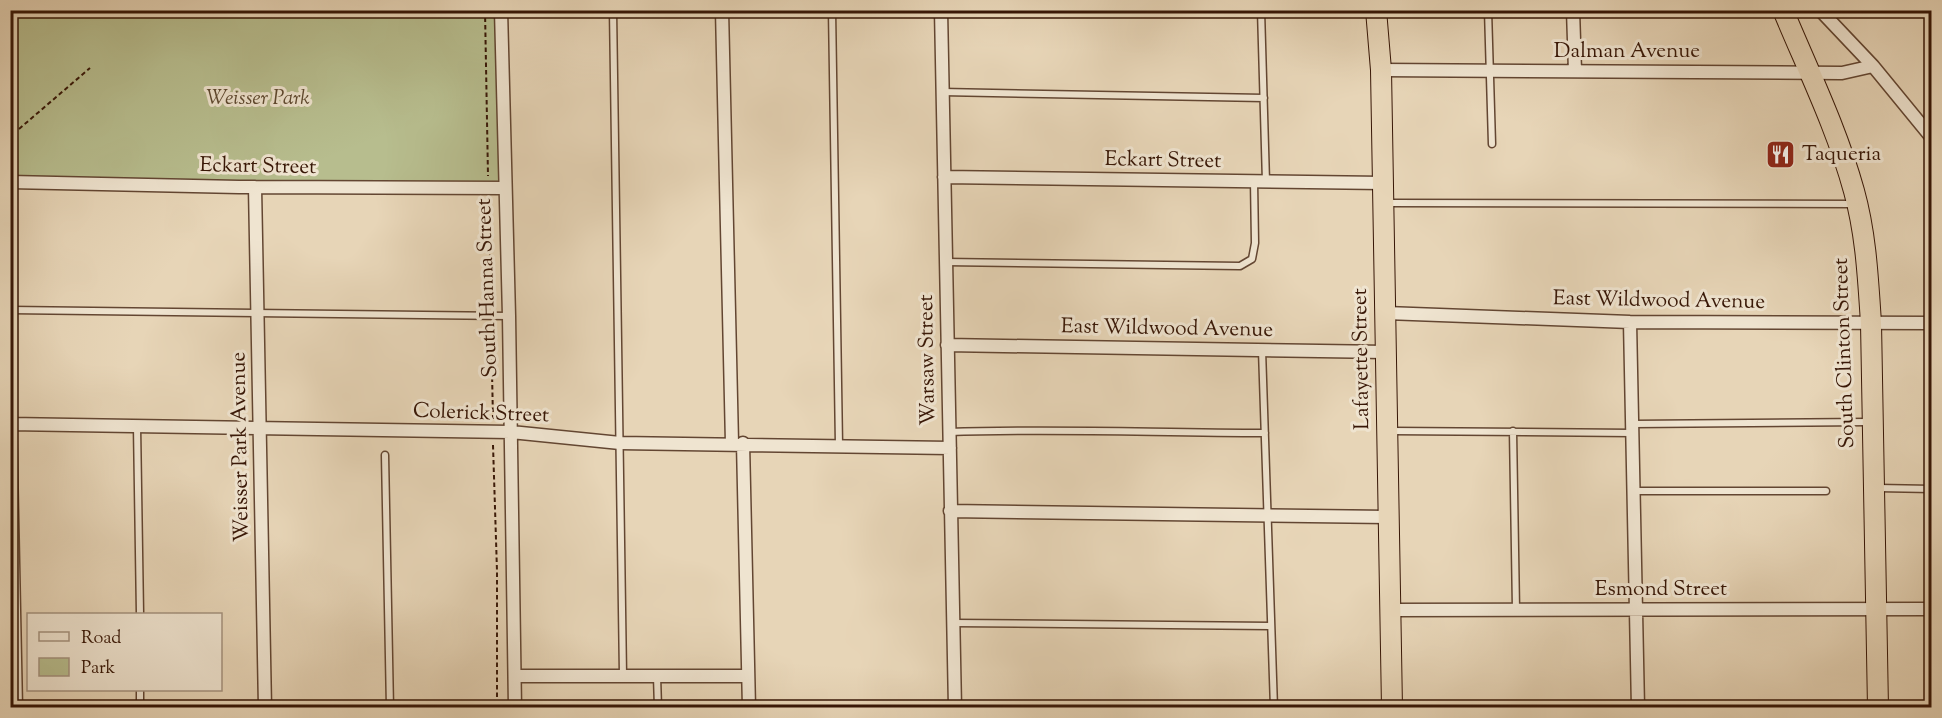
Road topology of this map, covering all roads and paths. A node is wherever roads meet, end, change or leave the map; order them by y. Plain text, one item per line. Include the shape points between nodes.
1 (485, 10) edge
2 (501, 10) edge
3 (614, 10) edge
4 (722, 10) edge
5 (832, 10) edge
6 (941, 10) edge
7 (1261, 10) edge
8 (1376, 10) edge
9 (1488, 10) edge
10 (1573, 10) edge
11 (1783, 10) edge
12 (1820, 10) edge
13 (1873, 66) junction
14 (90, 68) dead end
15 (1381, 70) junction
16 (1490, 71) junction
17 (1575, 71) junction
18 (1809, 73) junction
19 (942, 92) junction
20 (1264, 98) junction
21 (19, 129) dead end
22 (1932, 138) edge
23 (1492, 144) dead end
24 (944, 177) junction
25 (10, 182) edge
26 (1260, 182) junction
27 (1383, 183) junction
28 (255, 187) junction
29 (488, 188) junction
30 (505, 188) junction
31 (1383, 203) junction
32 (1857, 204) junction
33 (945, 262) junction
34 (10, 310) edge
35 (259, 313) junction
36 (1386, 313) junction
37 (491, 316) junction
38 (509, 316) junction
39 (1630, 322) junction
40 (1871, 323) junction
41 (1932, 323) edge
42 (947, 345) junction
43 (1262, 350) junction
44 (1386, 352) junction
45 (10, 415) edge
46 (1873, 422) junction
47 (11, 424) edge
48 (137, 426) junction
49 (1633, 428) junction
50 (261, 429) junction
51 (1513, 430) junction
52 (1388, 431) junction
53 (493, 432) junction
54 (511, 432) junction
55 (949, 432) junction
56 (1264, 433) junction
57 (620, 443) junction
58 (737, 443) junction
59 (839, 446) junction
60 (950, 448) junction
61 (385, 454) dead end
62 (1874, 488) junction
63 (1932, 489) edge
64 (1635, 491) junction
65 (1826, 491) dead end
66 (950, 511) junction
67 (1268, 515) junction
68 (1388, 517) junction
69 (1516, 609) junction
70 (1637, 609) junction
71 (1877, 609) junction
72 (1932, 609) edge
73 (1391, 610) junction
74 (140, 613) edge
75 (953, 623) junction
76 (1272, 626) junction
77 (623, 675) junction
78 (514, 676) junction
79 (657, 676) junction
80 (748, 676) junction
81 (140, 691) edge
82 (16, 708) edge
83 (140, 708) edge
84 (265, 708) edge
85 (390, 708) edge
86 (497, 708) edge
87 (515, 708) edge
88 (658, 708) edge
89 (749, 708) edge
90 (955, 708) edge
91 (1274, 708) edge
92 (1392, 708) edge
93 (1638, 708) edge
94 (1878, 708) edge

1 - 29 path
2 - 30 street, South Hanna Street
3 - 57 lane
4 - 58 street
5 - 59 lane
6 - 19 street, Warsaw Street
7 - 20 lane
8 - 15 highway, Lafayette Street
9 - 16 lane
10 - 17 street
11 - 18 highway, South Clinton Street
12 - 13 street
13 - 18 street, Dalman Avenue via 1842,73
13 - 22 street
14 - 21 path
15 - 16 street, Dalman Avenue
15 - 27 highway, Lafayette Street
16 - 17 street, Dalman Avenue
16 - 23 lane
17 - 18 street, Dalman Avenue
18 - 32 highway, South Clinton Street via 1842,154
19 - 20 lane
19 - 24 street, Warsaw Street
20 - 26 lane
24 - 26 street, Eckart Street
24 - 33 street, Warsaw Street
25 - 28 street, Eckart Street
26 - 27 street, Eckart Street
26 - 33 lane via 1252,259 1240,266
27 - 31 highway, Lafayette Street
28 - 29 street, Eckart Street
28 - 35 street, Weisser Park Avenue
29 - 30 street, Eckart Street
29 - 37 path
30 - 38 street, South Hanna Street
31 - 32 lane
31 - 36 highway, Lafayette Street
32 - 40 highway, South Clinton Street via 1868,263
33 - 42 street, Warsaw Street
34 - 35 lane
35 - 37 lane
35 - 50 street, Weisser Park Avenue
36 - 39 street, East Wildwood Avenue
36 - 44 highway, Lafayette Street
37 - 38 lane
37 - 53 path
38 - 54 street, South Hanna Street
39 - 40 street, East Wildwood Avenue
39 - 49 street
40 - 41 street, East Wildwood Avenue
40 - 46 highway, South Clinton Street
42 - 43 street, East Wildwood Avenue
42 - 55 street, Warsaw Street
43 - 44 street, East Wildwood Avenue
43 - 56 lane
44 - 52 highway, Lafayette Street
45 - 47 street
46 - 49 lane
46 - 62 highway, South Clinton Street
47 - 48 street, Colerick Street
47 - 82 street
48 - 50 street, Colerick Street
48 - 74 lane
49 - 51 lane
49 - 64 street
50 - 53 street, Colerick Street
50 - 84 street, Weisser Park Avenue
51 - 52 lane
51 - 69 lane
52 - 68 highway, Lafayette Street
53 - 54 street, Colerick Street
53 - 86 path
54 - 57 street, Colerick Street
54 - 78 street, South Hanna Street
55 - 56 lane
55 - 60 street, Warsaw Street
56 - 67 lane
57 - 58 street, Colerick Street
57 - 77 lane
58 - 59 street, Colerick Street
58 - 80 street
59 - 60 street, Colerick Street
60 - 66 street, Warsaw Street
61 - 85 lane
62 - 63 lane
62 - 71 highway, South Clinton Street
64 - 65 lane
64 - 70 street
66 - 67 street
66 - 75 street, Warsaw Street
67 - 68 street
67 - 76 lane
68 - 73 highway, Lafayette Street
69 - 70 street, Esmond Street
69 - 73 street, Esmond Street
70 - 71 street, Esmond Street
70 - 93 street
71 - 72 street, Esmond Street
71 - 94 highway, South Clinton Street
73 - 92 highway, Lafayette Street
75 - 76 lane
75 - 90 street, Warsaw Street
76 - 91 lane
77 - 78 street
77 - 79 street
78 - 87 street, South Hanna Street
79 - 80 street
79 - 88 lane
80 - 89 street
81 - 83 lane

